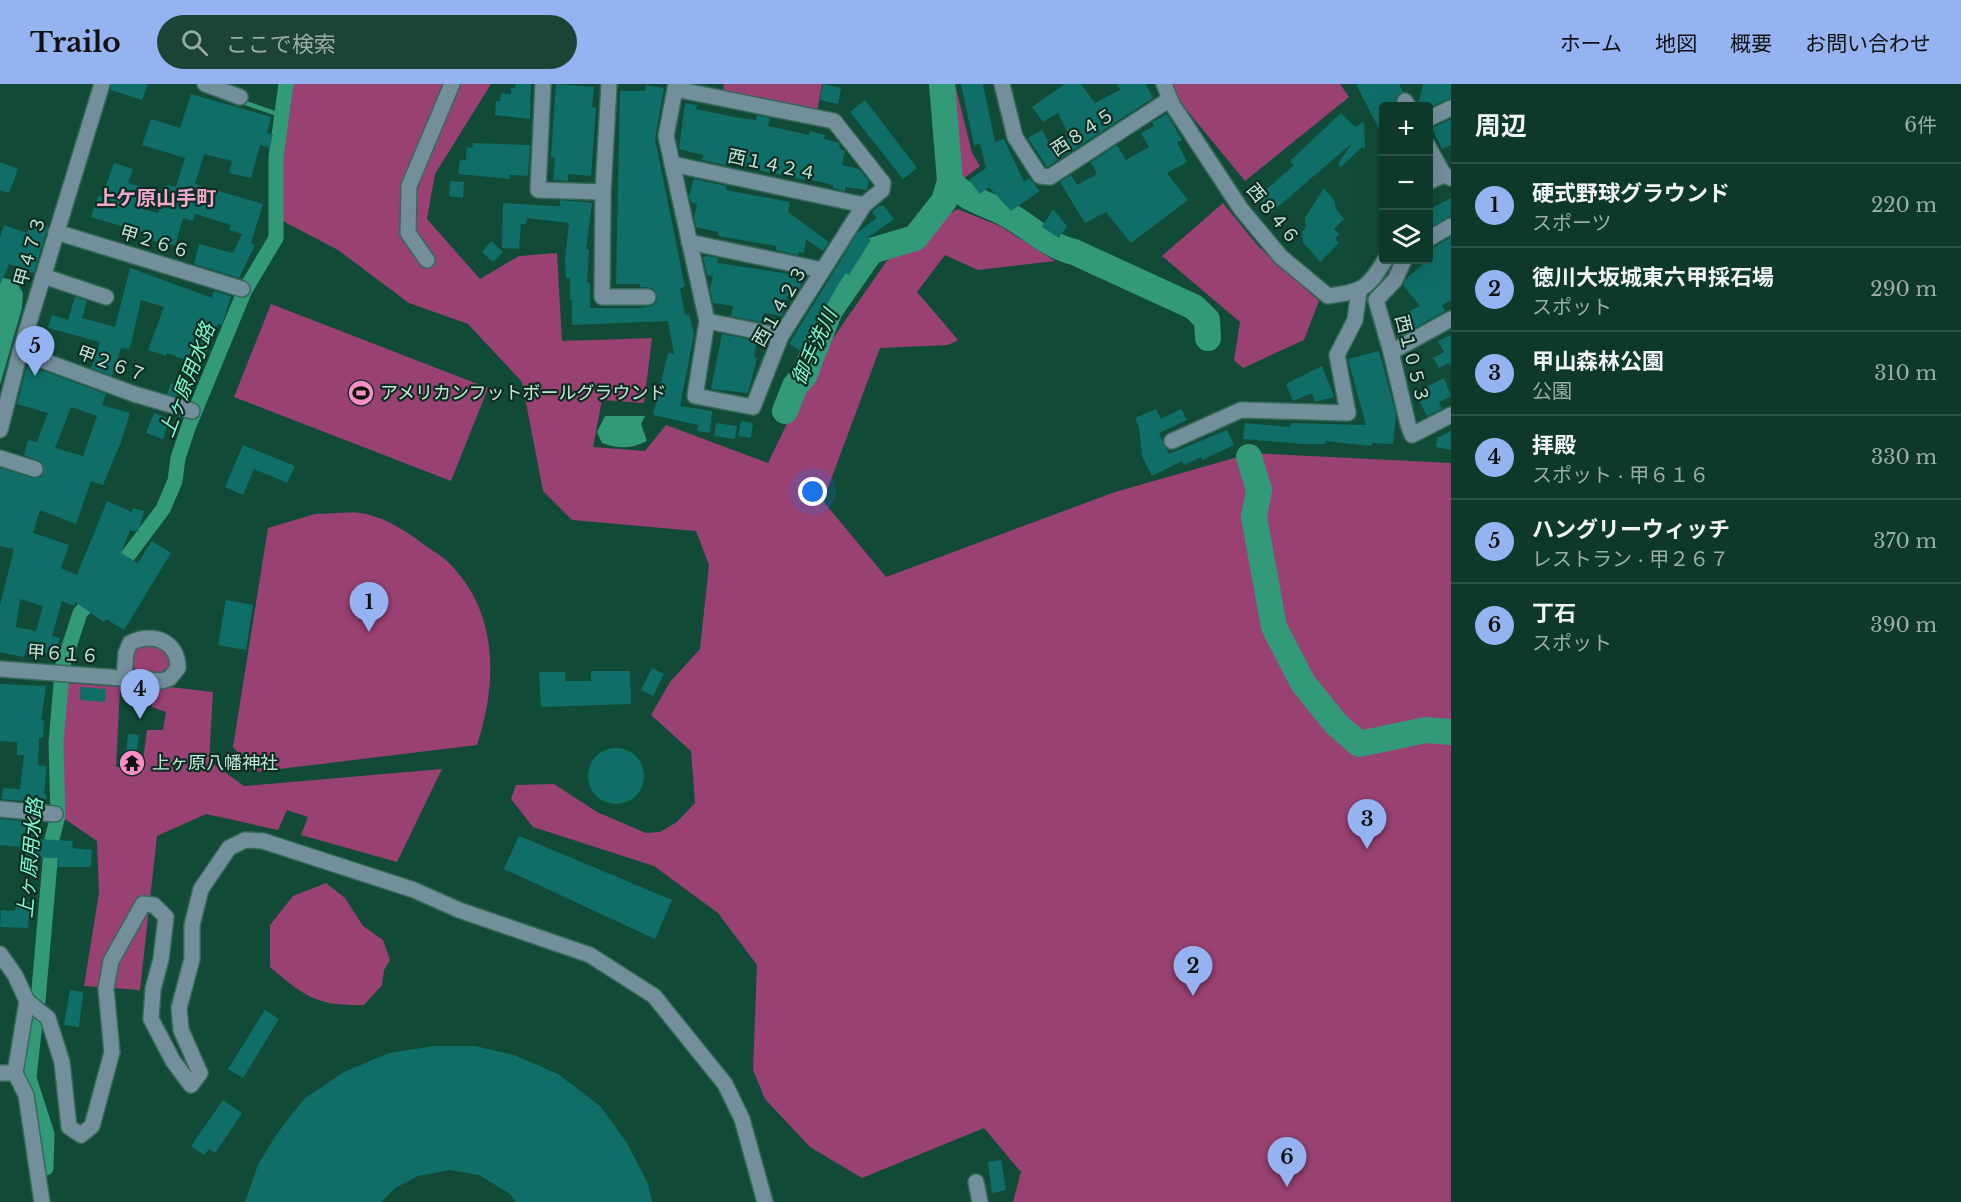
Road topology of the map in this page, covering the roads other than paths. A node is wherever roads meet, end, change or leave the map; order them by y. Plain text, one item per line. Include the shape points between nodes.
1 (102, 84) edge
2 (205, 84) edge
3 (452, 84) edge
4 (543, 84) edge
5 (609, 84) edge
6 (1002, 84) edge
7 (1164, 84) edge
8 (675, 87) edge
9 (240, 97) dead end
10 (1170, 99) junction
11 (1451, 108) edge
12 (1433, 117) edge
13 (1433, 154) edge
14 (672, 164) junction
15 (1448, 177) edge
16 (1433, 181) edge
17 (603, 192) junction
18 (864, 205) junction
19 (1451, 226) edge
20 (56, 232) junction
21 (1433, 236) edge
22 (689, 242) junction
23 (428, 260) dead end
24 (1383, 264) edge
25 (1402, 264) edge
26 (822, 270) junction
27 (44, 276) junction
28 (242, 289) dead end
29 (1359, 291) junction
30 (106, 297) dead end
31 (648, 297) dead end
32 (1451, 319) edge
33 (707, 321) junction
34 (781, 336) junction
35 (20, 352) junction
36 (1391, 352) junction
37 (192, 411) dead end
38 (1451, 415) edge
39 (0, 430) edge
40 (1172, 441) dead end
41 (0, 458) edge
42 (35, 469) dead end
43 (0, 669) edge
44 (124, 677) dead end
45 (0, 809) edge
46 (55, 814) dead end
47 (0, 954) edge
48 (27, 1001) junction
49 (8, 1073) edge
50 (976, 1182) dead end
51 (42, 1202) edge
52 (765, 1202) edge
53 (980, 1202) edge

1 - 20 street, 甲４７３
2 - 9 street
3 - 23 street via 409,186 408,233
4 - 17 street via 538,190
5 - 17 street
6 - 10 street, 西８４５ via 1015,137 1040,176 1050,177
7 - 10 street, 西８４６
8 - 14 street, 西１４２３ via 666,136
8 - 18 street, 西１４２３ via 834,121 883,183 882,190
10 - 29 street, 西８４６ via 1241,209 1281,257 1328,296
11 - 12 street
13 - 15 street
14 - 18 street, 西１４２４
14 - 22 street, 西１４２３
15 - 16 street
17 - 31 street via 602,297
18 - 26 street, 西１４２３
19 - 21 street
20 - 27 street, 甲４７３
20 - 28 street, 甲２６６
22 - 26 street
22 - 33 street, 西１４２３
24 - 29 street
25 - 36 street, 西１０５３ via 1395,280 1376,300
26 - 34 street, 西１４２３
27 - 30 street
27 - 35 street, 甲４７３
29 - 40 street via 1355,320 1337,355 1347,413 1241,410
32 - 36 street
33 - 34 street
33 - 34 street, 西１４２３ via 695,396 753,407
35 - 37 street, 甲２６７
35 - 39 street, 甲４７３
36 - 38 street, 西１０５３ via 1412,435
41 - 42 street
43 - 44 street, 甲６１６
45 - 46 street
47 - 48 street
48 - 49 street
48 - 52 street via 48,1018 62,1062 69,1128 81,1135 92,1126 112,1052 106,988 111,961 143,904 154,905 166,917 153,989 152,1019 173,1061 191,1084 200,1073 181,1030 179,1008 192,958 192,925 201,889 229,848 245,840 262,841 414,890 459,910 590,955 654,996 725,1084 742,1119
49 - 51 street via 26,1095
50 - 53 street

